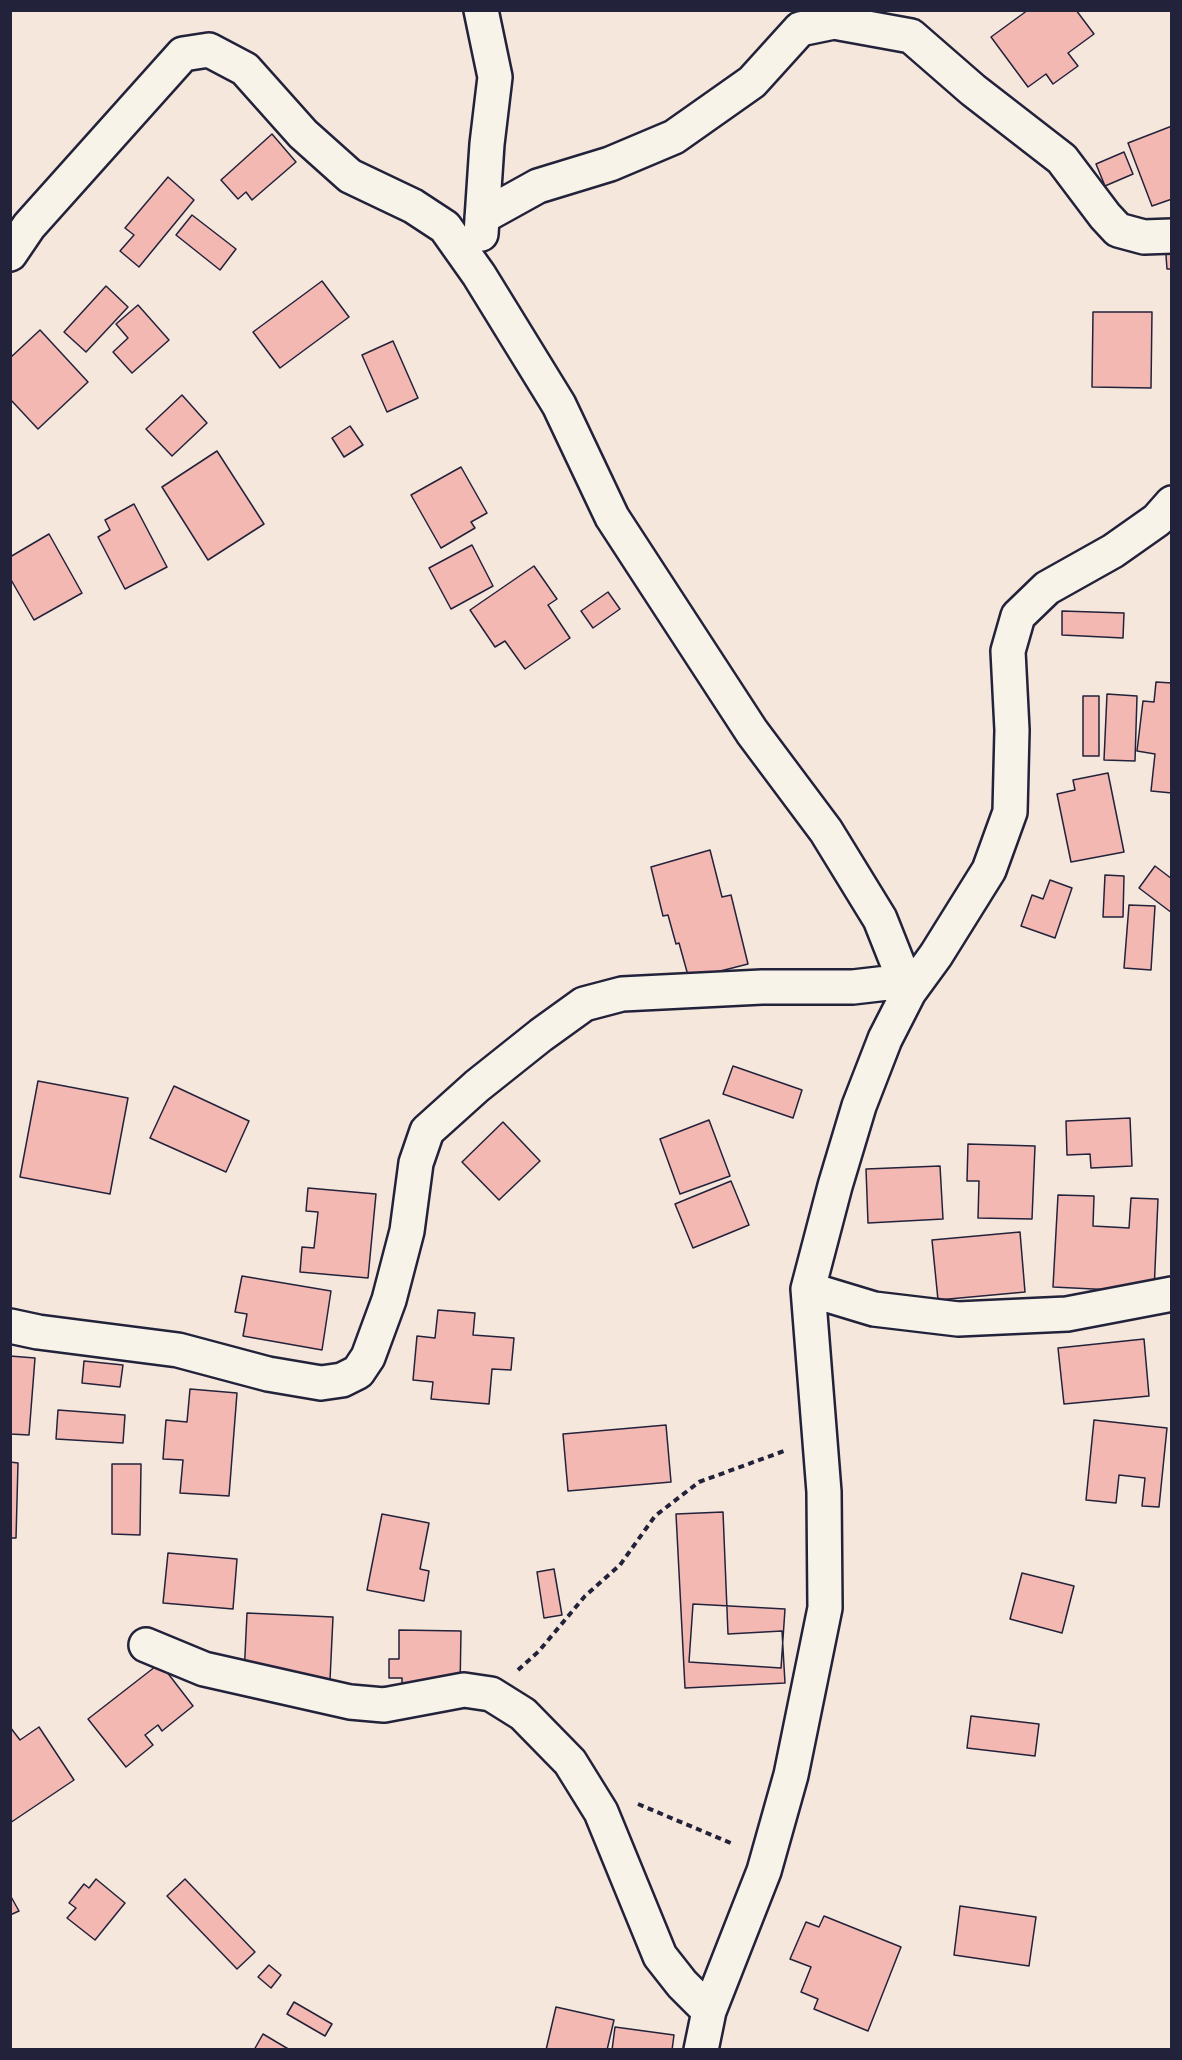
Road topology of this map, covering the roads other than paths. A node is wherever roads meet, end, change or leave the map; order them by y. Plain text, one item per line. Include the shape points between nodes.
1 (481, 10) edge
2 (482, 217) junction
3 (1172, 236) edge
4 (10, 254) edge
5 (479, 274) junction
6 (1172, 503) edge
7 (907, 987) junction
8 (808, 1289) junction
9 (1172, 1294) edge
10 (10, 1326) edge
11 (147, 1645) dead end
12 (709, 2011) junction
13 (701, 2049) edge

1 - 2 street via 495,77
2 - 3 street via 538,186 610,164 674,137 752,82 800,29 834,22 911,36 1062,159 1118,230 1144,237
2 - 5 street
4 - 5 street via 29,226 183,54 209,50 245,69 303,134 350,176 445,227
5 - 7 street via 559,405 612,517 752,732 826,831 880,919
6 - 7 street via 1157,520 1113,551 1047,588 1018,616 1008,651 1012,730 1010,812 989,870 936,955
7 - 8 street via 859,1106
7 - 10 street via 762,987 622,994 584,1004 477,1086 427,1131 416,1164 407,1231 389,1300 368,1357 358,1372 342,1380 321,1383 268,1374 178,1350
8 - 9 street via 874,1309 958,1319 1066,1314
8 - 12 street via 824,1492 825,1608 790,1775 767,1858
11 - 12 street via 204,1669 350,1702 384,1705 464,1690 491,1694 523,1714 570,1762 601,1812 660,1956
12 - 13 street

